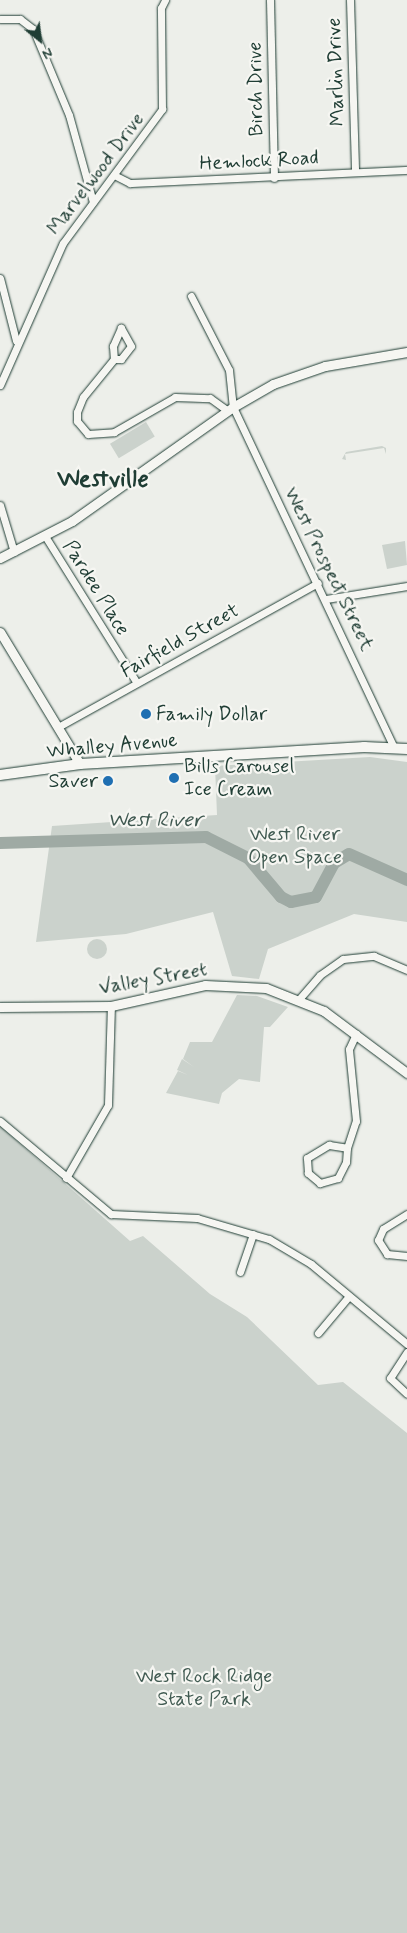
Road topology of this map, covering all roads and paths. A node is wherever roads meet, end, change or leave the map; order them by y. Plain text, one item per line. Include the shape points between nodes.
1 (270, 0) edge
2 (350, 0) edge
3 (164, 1) edge
4 (0, 19) edge
5 (407, 170) edge
6 (355, 172) junction
7 (114, 175) junction
8 (274, 178) junction
9 (92, 202) junction
10 (0, 278) edge
11 (191, 296) dead end
12 (16, 341) junction
13 (407, 352) edge
14 (114, 359) dead end
15 (0, 385) edge
16 (230, 409) junction
17 (0, 505) edge
18 (45, 536) junction
19 (14, 552) junction
20 (0, 558) edge
21 (318, 583) junction
22 (407, 586) edge
23 (326, 599) junction
24 (0, 632) edge
25 (137, 683) junction
26 (58, 727) junction
27 (394, 746) junction
28 (407, 749) edge
29 (80, 764) junction
30 (0, 775) edge
31 (407, 970) edge
32 (300, 998) junction
33 (111, 1006) junction
34 (0, 1007) edge
35 (356, 1034) junction
36 (407, 1073) edge
37 (0, 1121) edge
38 (347, 1148) junction
39 (66, 1178) junction
40 (407, 1214) edge
41 (254, 1234) junction
42 (407, 1256) edge
43 (240, 1272) dead end
44 (349, 1296) junction
45 (318, 1333) dead end
46 (407, 1344) edge
47 (407, 1352) edge
48 (407, 1394) edge

1 - 8 street, Birch Drive
2 - 6 street, Marlin Drive
3 - 7 street, Marvelwood Drive via 162,109
4 - 9 street via 20,18 33,30 69,115
5 - 6 street, Hemlock Road
6 - 8 street, Hemlock Road
7 - 8 street, Hemlock Road via 130,183
7 - 9 street, Marvelwood Drive
9 - 12 street, Marvelwood Drive via 63,243
10 - 12 street
11 - 16 street via 229,370
12 - 15 street, Marvelwood Drive
13 - 16 main road via 296,375
14 - 16 street via 83,397 77,412 77,421 88,434 114,432 175,397 210,398
16 - 18 main road
16 - 21 street, West Prospect Street
17 - 19 street
18 - 19 main road
18 - 25 street, Pardee Place
19 - 20 main road
21 - 23 street, West Prospect Street
21 - 25 street, Fairfield Street
22 - 23 street
23 - 27 street, West Prospect Street
24 - 26 main road
25 - 26 street, Fairfield Street
26 - 29 main road
27 - 28 main road, Whalley Avenue
27 - 29 main road, Whalley Avenue
29 - 30 main road, Whalley Avenue
31 - 32 street via 374,956 343,959 320,975
32 - 33 main road, Valley Street via 251,986 205,985
32 - 35 main road, Valley Street
33 - 34 main road, Valley Street
33 - 39 street via 108,1105
35 - 36 main road, Valley Street
35 - 38 street via 349,1049 356,1121
37 - 39 street
38 - 38 street via 329,1144 311,1152 305,1166 312,1180 326,1184 338,1178
39 - 41 street via 110,1214 197,1218
40 - 42 street via 383,1229 378,1240 387,1254
41 - 43 street
41 - 44 street via 311,1264
44 - 45 street
44 - 46 street
47 - 48 street via 390,1378

